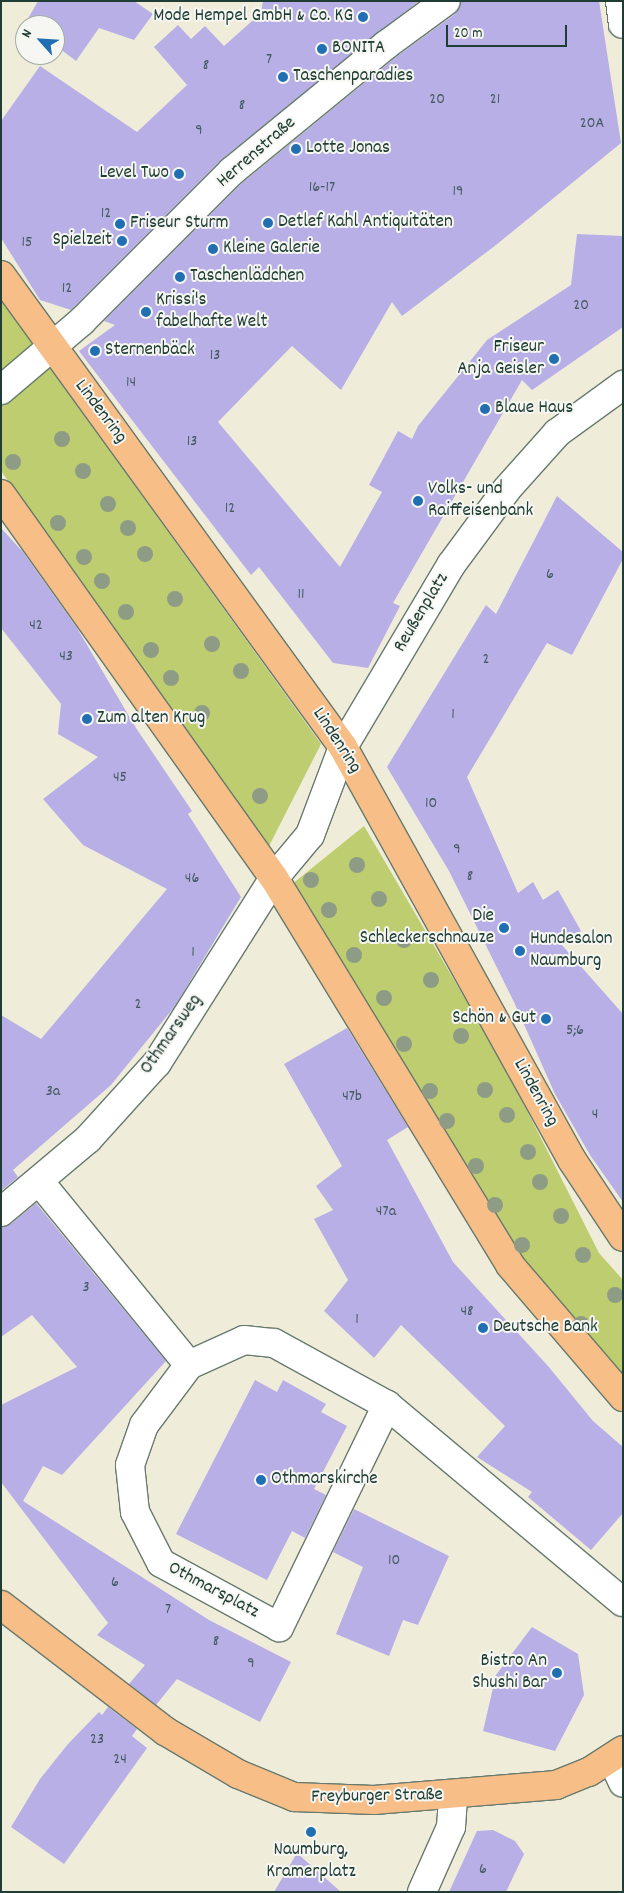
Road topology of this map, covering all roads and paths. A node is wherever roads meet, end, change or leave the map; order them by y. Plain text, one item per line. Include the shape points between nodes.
1 (446, 1) edge
2 (620, 1) edge
3 (623, 24) edge
4 (1, 275) edge
5 (52, 347) junction
6 (623, 385) edge
7 (1, 390) edge
8 (1, 494) edge
9 (343, 747) junction
10 (274, 878) junction
11 (39, 1181) junction
12 (1, 1212) edge
13 (623, 1238) edge
14 (189, 1364) junction
15 (623, 1397) edge
16 (387, 1405) junction
17 (623, 1602) edge
18 (1, 1605) edge
19 (619, 1764) edge
20 (453, 1795) junction
21 (422, 1892) edge

1 - 5 street, Herrenstraße via 386,45 232,171
2 - 3 street
4 - 5 main road, Lindenring
5 - 7 street, Herrenstraße
5 - 9 main road, Lindenring
6 - 9 street, Reußenplatz via 557,433 507,489 451,565
8 - 10 main road
9 - 10 street, Reußenplatz via 310,835
9 - 13 main road, Lindenring via 572,1160
10 - 11 street, Othmarsweg via 157,1063 88,1140
10 - 15 main road via 510,1265
11 - 12 street, Othmarsweg
11 - 14 street
14 - 16 street via 244,1340 274,1344
14 - 16 street, Othmarsplatz via 144,1425 130,1465 135,1512 161,1563 279,1626
16 - 17 street
18 - 20 main road, Freyburger Straße via 165,1731 266,1788 294,1797 322,1800
19 - 20 main road, Freyburger Straße via 556,1785
20 - 21 street via 451,1827

